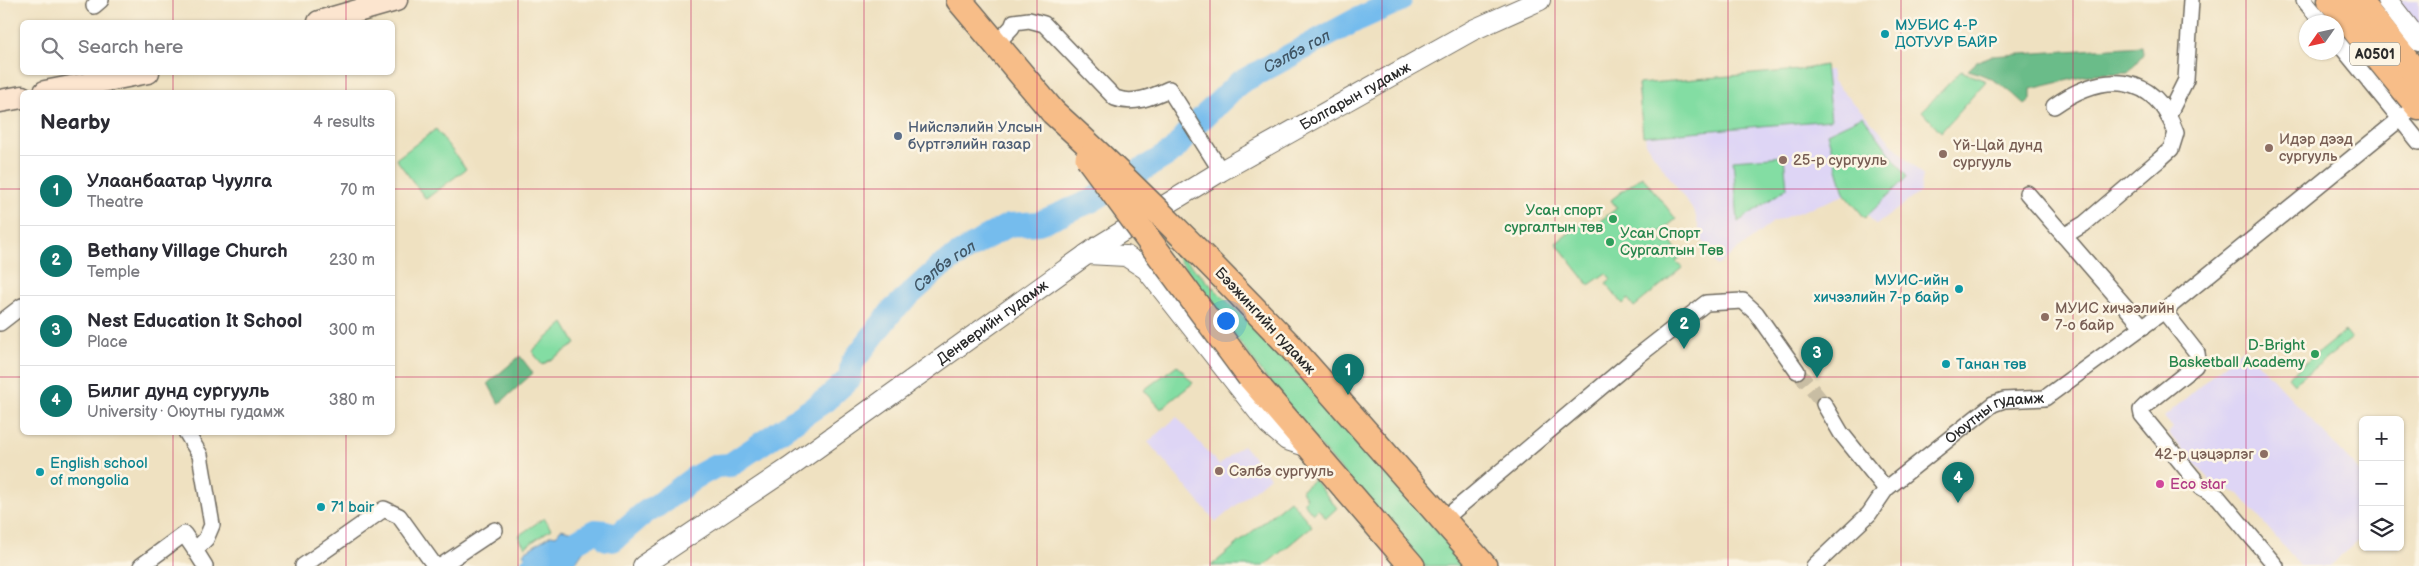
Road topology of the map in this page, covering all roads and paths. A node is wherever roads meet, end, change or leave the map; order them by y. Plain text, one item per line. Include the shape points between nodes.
1 (396, 0) edge
2 (959, 0) edge
3 (1540, 0) edge
4 (2191, 0) edge
5 (2304, 0) edge
6 (2332, 0) edge
7 (2357, 0) edge
8 (2387, 0) edge
9 (2316, 15) edge
10 (326, 20) edge
11 (997, 43) junction
12 (2344, 47) edge
13 (2414, 47) edge
14 (133, 75) edge
15 (2419, 77) edge
16 (55, 90) edge
17 (20, 97) edge
18 (0, 101) edge
19 (2054, 106) dead end
20 (2412, 110) edge
21 (1053, 112) junction
22 (2168, 116) junction
23 (2419, 142) edge
24 (1217, 165) junction
25 (2027, 193) dead end
26 (1172, 200) joint
27 (2064, 236) junction
28 (1087, 254) junction
29 (20, 308) edge
30 (2164, 311) junction
31 (0, 323) edge
32 (2143, 327) junction
33 (1797, 371) tunnel mouth
34 (1824, 404) tunnel mouth
35 (188, 435) edge
36 (1309, 447) junction
37 (1886, 489) junction
38 (1443, 520) junction
39 (495, 530) dead end
40 (195, 550) junction
41 (325, 560) edge
42 (1478, 563) edge
43 (141, 566) edge
44 (205, 566) edge
45 (303, 566) edge
46 (435, 566) edge
47 (441, 566) edge
48 (643, 566) edge
49 (1412, 566) edge
50 (1814, 566) edge
51 (2276, 566) edge

1 - 10 main road
2 - 11 main road, Бээжингийн гудамж
3 - 24 street, Болгарын гудамж via 1473,30
4 - 22 street via 2186,80
5 - 9 street
6 - 20 highway, A0501
7 - 13 highway, A0501
8 - 13 street
11 - 21 main road, Бээжингийн гудамж
11 - 24 street via 1014,22 1036,21 1044,24 1115,98 1138,100 1169,89
12 - 20 street
13 - 15 highway, A0501
14 - 16 main road
17 - 18 main road
19 - 22 street via 2071,94 2097,84 2115,82 2135,85
20 - 23 street
20 - 30 street, Оюутны гудамж
21 - 36 main road, Бээжингийн гудамж, bridge via 1250,377
21 - 38 main road, Бээжингийн гудамж, bridge via 1183,234 1290,346
22 - 27 street via 2176,134 2171,149 2084,224
24 - 26 street, Болгарын гудамж
25 - 27 street
26 - 28 street, Денверийн гудамж
27 - 32 street
28 - 36 street via 1126,256 1146,269 1268,424 1287,440
28 - 48 street, Денверийн гудамж via 789,468
29 - 31 street
30 - 32 street, Оюутны гудамж
30 - 51 street via 2198,353 2198,360 2195,366 2146,405 2141,410 2142,415 2201,487 2218,497
32 - 37 street, Оюутны гудамж via 2045,398 2004,400 1993,404
33 - 38 street via 1756,313 1743,301 1706,303
34 - 37 street via 1841,433
35 - 40 street via 200,455 212,526 206,539
36 - 49 main road, Бээжингийн гудамж
37 - 50 street, Оюутны гудамж via 1869,514
38 - 42 main road, Бээжингийн гудамж
39 - 47 street
40 - 43 street via 184,534
40 - 44 street
41 - 45 street
41 - 46 street via 384,509 399,516

